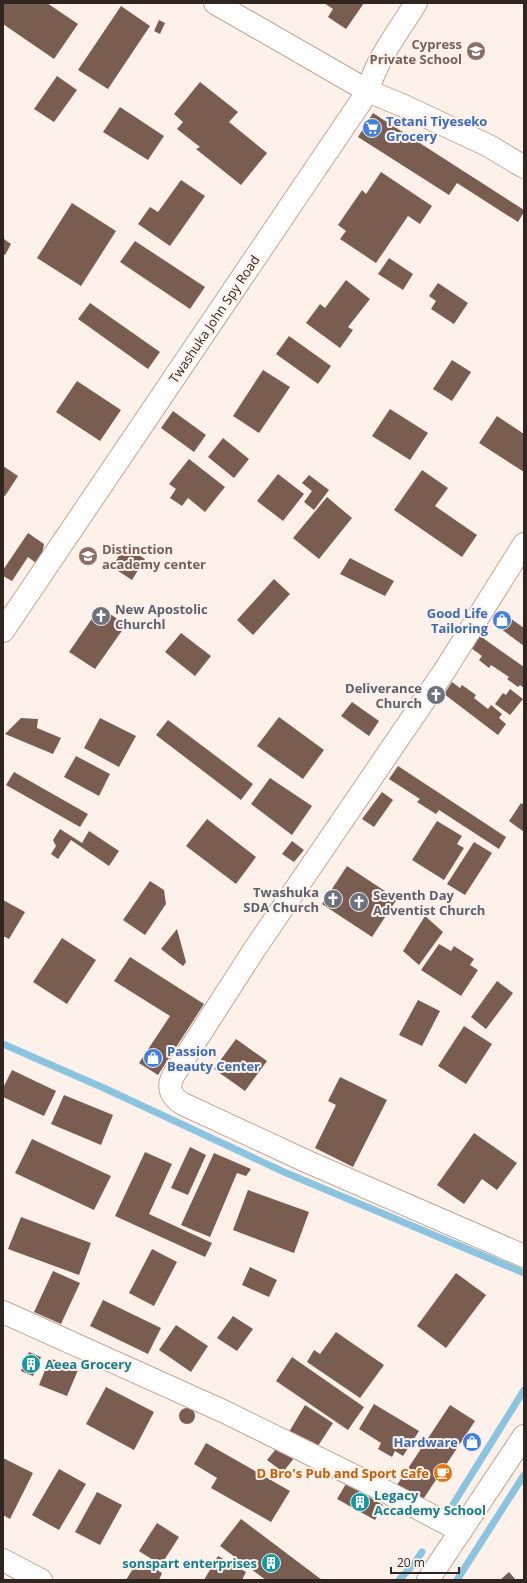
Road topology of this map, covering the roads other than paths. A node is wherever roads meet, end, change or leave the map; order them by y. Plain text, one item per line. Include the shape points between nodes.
1 (215, 3) edge
2 (416, 3) edge
3 (368, 91) junction
4 (524, 167) edge
5 (524, 544) edge
6 (3, 631) edge
7 (524, 1256) edge
8 (3, 1312) edge
9 (524, 1436) edge
10 (461, 1532) junction
11 (3, 1560) edge
12 (41, 1580) edge
13 (428, 1580) edge

1 - 3 street
2 - 3 street, Twashuka John Spy Road via 378,63
3 - 4 street via 470,138
3 - 6 street, Twashuka John Spy Road
5 - 7 street via 444,670 256,947 169,1084 171,1093 183,1104 308,1162
8 - 10 street via 225,1412 383,1490
9 - 10 street
10 - 13 street
11 - 12 street

